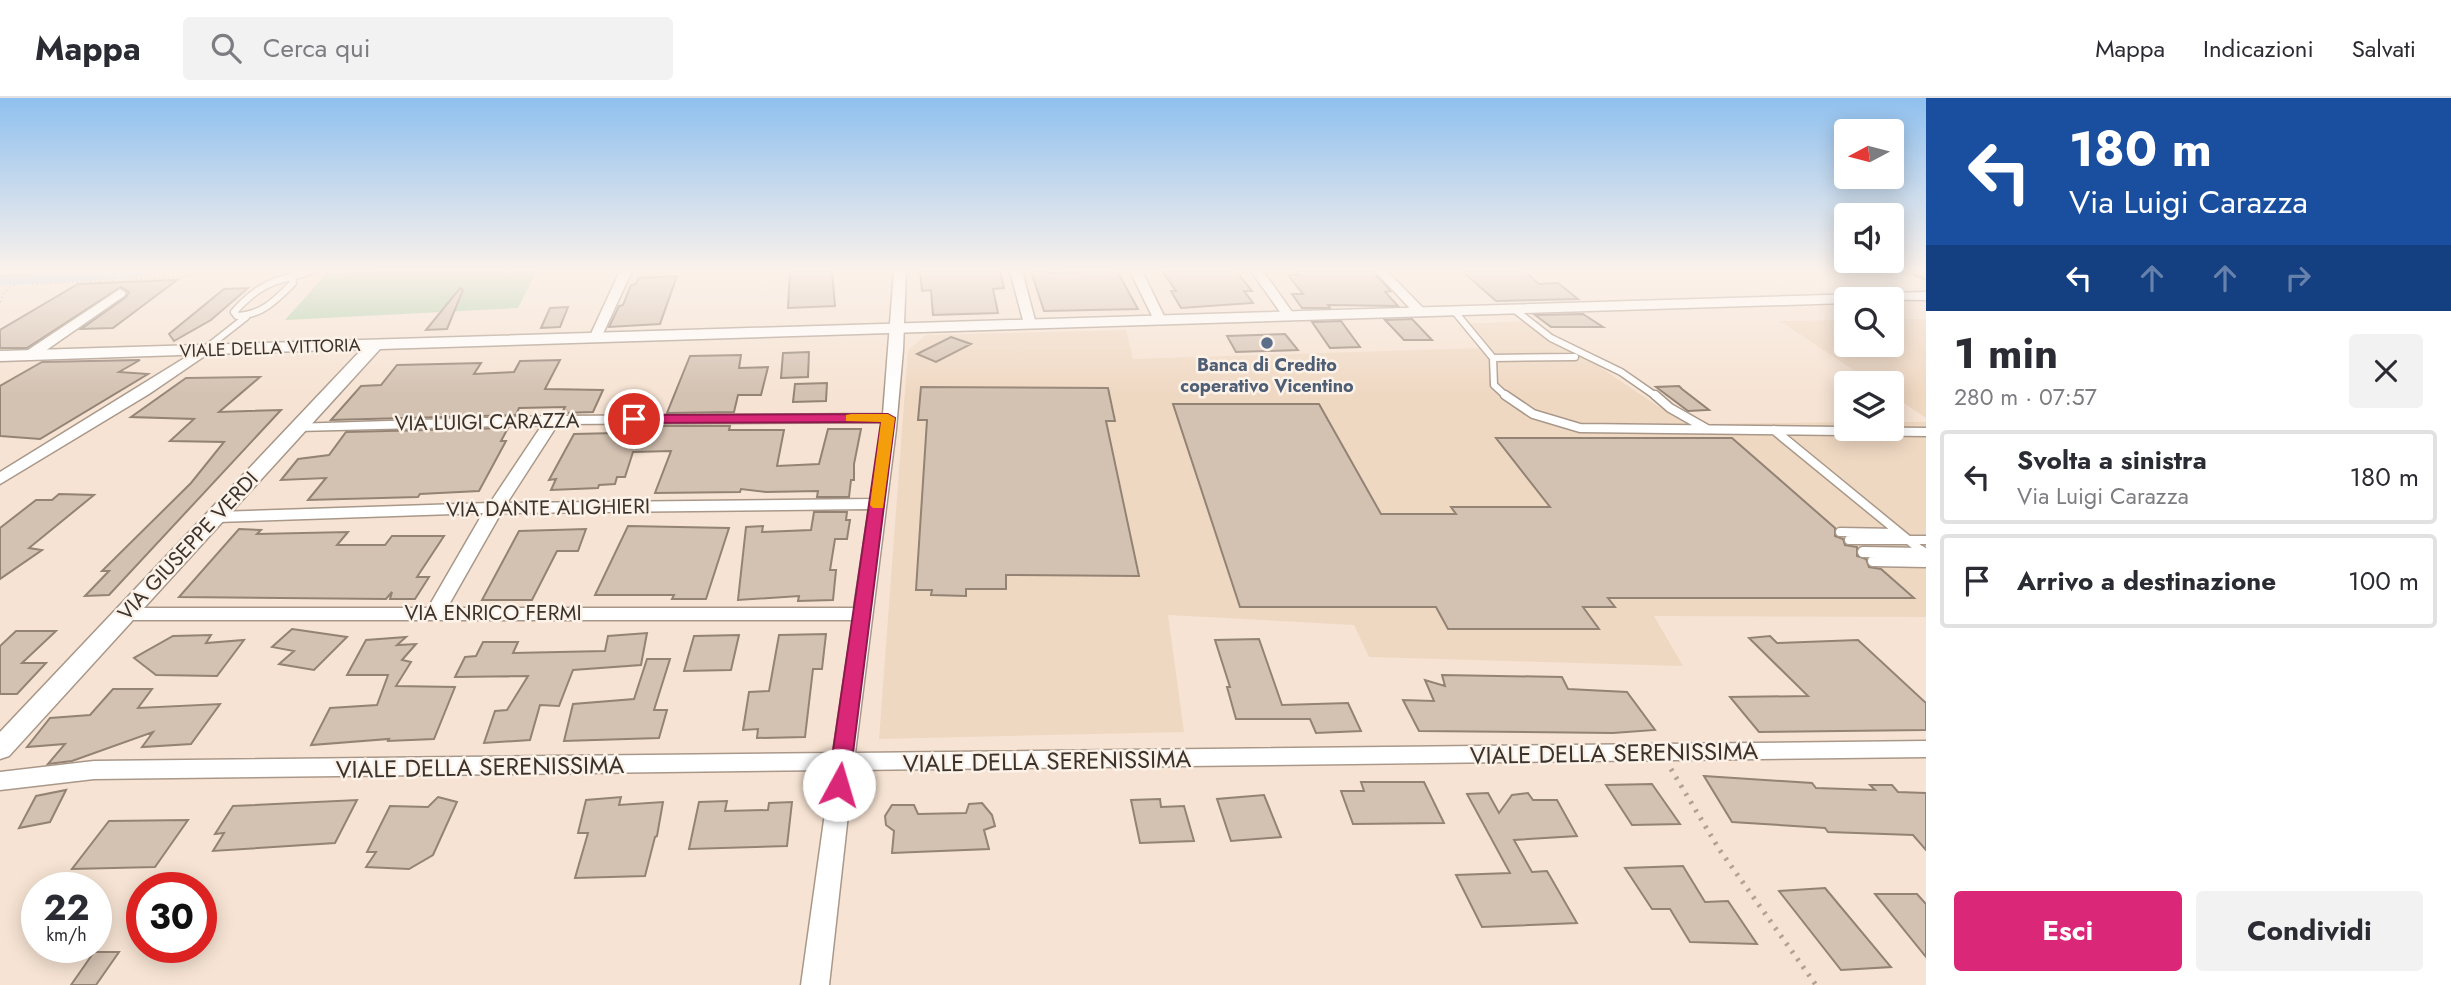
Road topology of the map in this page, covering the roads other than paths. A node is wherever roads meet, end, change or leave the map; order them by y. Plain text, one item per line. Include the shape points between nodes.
1 (92, 312) edge
2 (235, 312) edge
3 (259, 312) edge
4 (607, 312) edge
5 (899, 312) edge
6 (1027, 312) edge
7 (1156, 312) edge
8 (1286, 312) edge
9 (1442, 312) edge
10 (1455, 312) edge
11 (1518, 312) edge
12 (1421, 313) joint
13 (1289, 316) junction
14 (246, 317) junction
15 (1160, 320) junction
16 (1030, 324) junction
17 (899, 328) junction
18 (595, 338) junction
19 (376, 344) junction
20 (204, 350) junction
21 (30, 355) junction
22 (0, 356) edge
23 (1575, 357) dead end
24 (1493, 358) junction
25 (888, 418) junction
26 (553, 420) junction
27 (296, 427) junction
28 (1708, 430) junction
29 (1774, 430) junction
30 (1926, 432) edge
31 (0, 479) edge
32 (878, 504) junction
33 (495, 508) junction
34 (217, 517) junction
35 (1926, 540) edge
36 (1858, 549) junction
37 (1917, 550) edge
38 (435, 613) junction
39 (124, 614) junction
40 (863, 614) junction
41 (0, 748) edge
42 (1926, 749) edge
43 (841, 763) junction
44 (0, 781) edge
45 (816, 985) edge

1 - 21 street
2 - 14 lane
3 - 14 lane
4 - 18 street
5 - 17 street
6 - 16 street
7 - 15 street
8 - 13 street
9 - 12 street, VIALE DELLA VITTORIA
10 - 24 lane
11 - 28 lane via 1551,338 1645,386 1670,408
12 - 13 street, VIALE DELLA VITTORIA
13 - 15 street, VIALE DELLA VITTORIA
14 - 20 lane
15 - 16 street, VIALE DELLA VITTORIA
16 - 17 street, VIALE DELLA VITTORIA
17 - 18 street, VIALE DELLA VITTORIA
17 - 25 street
18 - 19 street, VIALE DELLA VITTORIA
19 - 20 street, VIALE DELLA VITTORIA
19 - 27 street, VIA GIUSEPPE VERDI
20 - 21 street, VIALE DELLA VITTORIA
20 - 31 street
21 - 22 street, VIALE DELLA VITTORIA
23 - 24 lane
24 - 28 lane via 1494,385 1523,410 1550,422 1580,428
25 - 26 street, VIA LUIGI CARAZZA
25 - 32 street
26 - 27 street, VIA LUIGI CARAZZA
26 - 33 street
27 - 34 street, VIA GIUSEPPE VERDI
28 - 29 lane
29 - 30 lane
29 - 37 lane
32 - 33 street, VIA DANTE ALIGHIERI
32 - 40 street
33 - 34 street, VIA DANTE ALIGHIERI
33 - 38 street
34 - 39 street, VIA GIUSEPPE VERDI
35 - 37 lane
36 - 37 lane
36 - 37 lane
36 - 37 lane
38 - 39 street, VIA ENRICO FERMI
38 - 40 street, VIA ENRICO FERMI
39 - 41 street, VIA GIUSEPPE VERDI
40 - 43 street
42 - 43 street, VIALE DELLA SERENISSIMA
43 - 44 street, VIALE DELLA SERENISSIMA via 94,770
43 - 45 street

